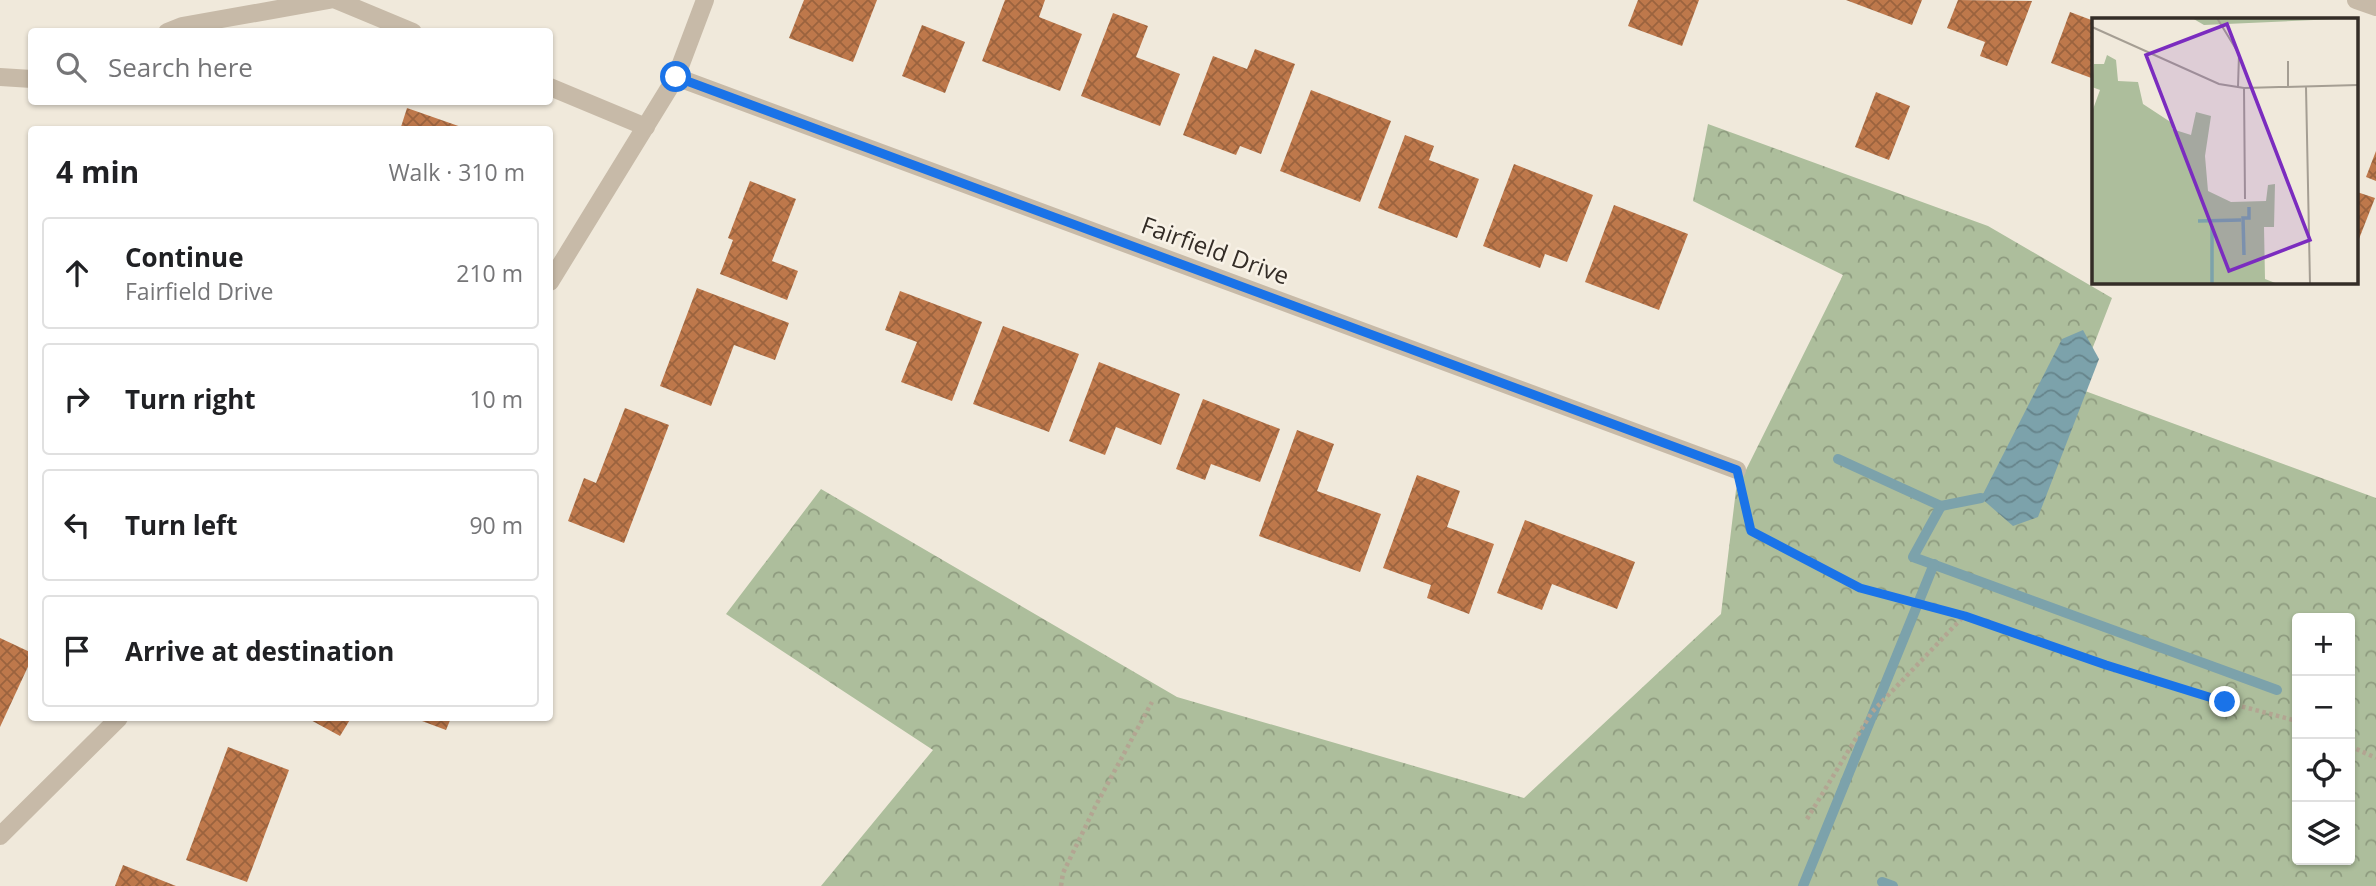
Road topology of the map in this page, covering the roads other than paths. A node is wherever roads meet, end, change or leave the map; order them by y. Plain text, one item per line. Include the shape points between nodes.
1 (329, 0) edge
2 (336, 0) edge
3 (705, 0) edge
4 (2356, 0) edge
5 (2376, 7) edge
6 (177, 28) edge
7 (403, 28) edge
8 (0, 77) edge
9 (676, 77) junction
10 (28, 79) edge
11 (553, 89) edge
12 (646, 127) junction
13 (553, 277) edge
14 (1737, 470) road end
15 (116, 721) edge
16 (0, 836) edge

1 - 6 street
2 - 7 street
3 - 9 street
4 - 5 street
8 - 10 street
9 - 12 street
9 - 14 street, Fairfield Drive
11 - 12 street
12 - 13 street
15 - 16 street

